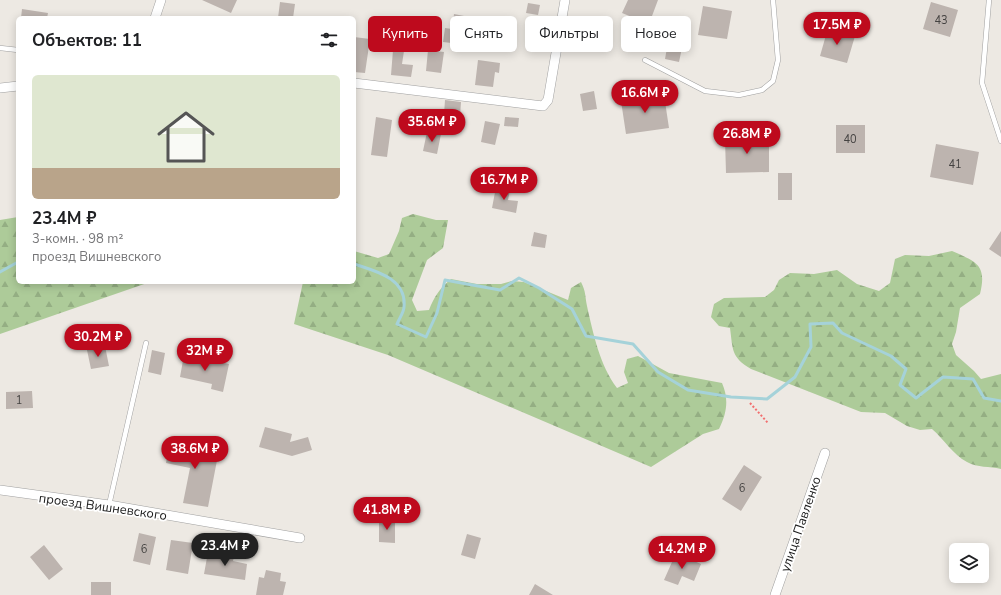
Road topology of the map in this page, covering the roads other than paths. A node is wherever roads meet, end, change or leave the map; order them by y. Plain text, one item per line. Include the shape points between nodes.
1 (161, 0) edge
2 (565, 0) edge
3 (773, 0) edge
4 (989, 0) edge
5 (156, 16) edge
6 (0, 48) edge
7 (16, 50) edge
8 (645, 60) dead end
9 (356, 83) edge
10 (16, 86) edge
11 (0, 88) edge
12 (1001, 141) edge
13 (146, 343) dead end
14 (825, 453) dead end
15 (0, 490) edge
16 (109, 505) junction
17 (300, 538) dead end
18 (775, 595) edge

1 - 5 street
2 - 9 street via 548,100 543,106
3 - 8 lane via 778,60 773,81 762,90 739,95 705,91
4 - 12 lane via 982,83
6 - 7 lane
10 - 11 street
13 - 16 lane
14 - 18 street, улица Павленко
15 - 16 street, проезд Вишневского
16 - 17 street, проезд Вишневского

